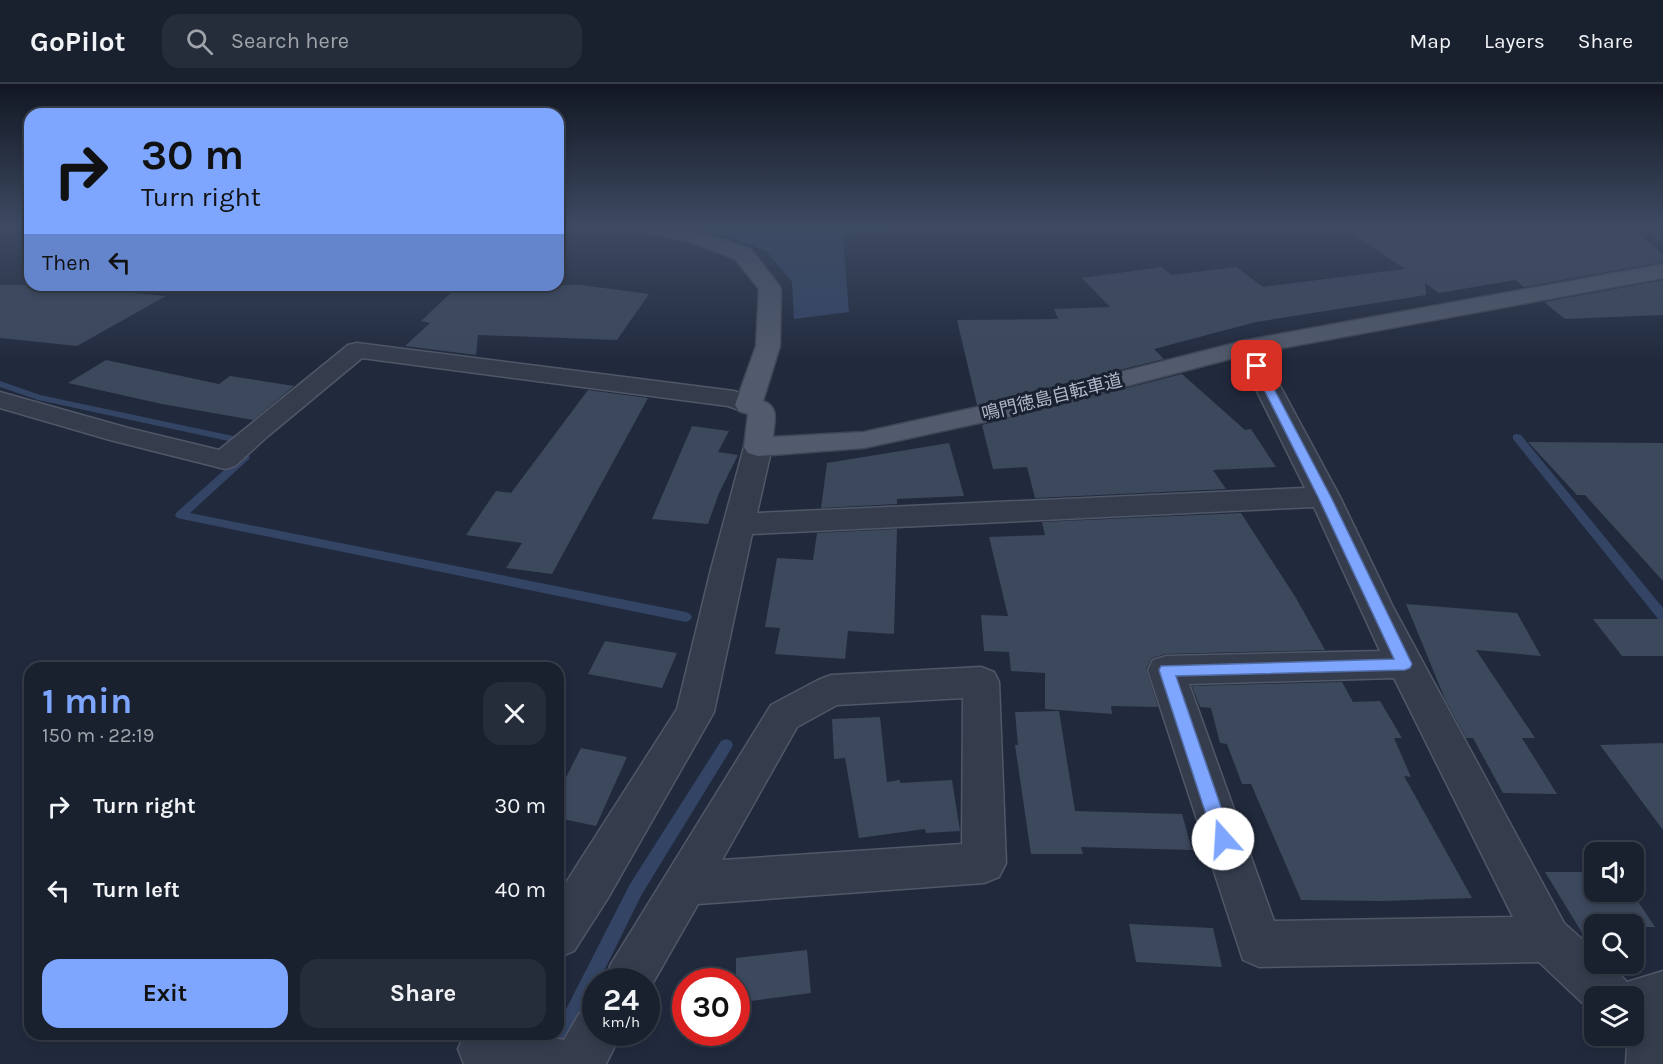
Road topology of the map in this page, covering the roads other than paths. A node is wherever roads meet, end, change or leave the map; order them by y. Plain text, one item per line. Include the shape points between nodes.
1 (756, 271) edge
2 (1663, 271) edge
3 (1247, 347) junction
4 (0, 400) edge
5 (748, 405) junction
6 (758, 447) junction
7 (1325, 497) junction
8 (738, 524) junction
9 (1405, 664) junction
10 (685, 884) junction
11 (564, 926) edge
12 (1548, 939) junction
13 (636, 968) edge
14 (1598, 986) edge
15 (1663, 995) edge
16 (1644, 1000) edge
17 (1644, 1027) edge
18 (589, 1046) edge
19 (483, 1049) edge
20 (561, 1064) edge
21 (578, 1064) edge
22 (1651, 1064) edge

1 - 5 main road via 770,289 768,346
2 - 3 main road, 鳴門徳島自転車道
3 - 6 main road, 鳴門徳島自転車道 via 1016,407 864,440
3 - 7 street
4 - 5 street via 225,460 357,350 734,399
5 - 6 main road via 762,410
6 - 8 street
7 - 8 street
7 - 9 street
8 - 11 street via 695,712
9 - 12 street
9 - 12 street via 1166,670 1259,944
10 - 10 street via 784,716 831,690 981,682 984,863
10 - 13 street
12 - 14 street
15 - 16 street
17 - 22 street via 1652,1035
18 - 21 street
19 - 20 street

